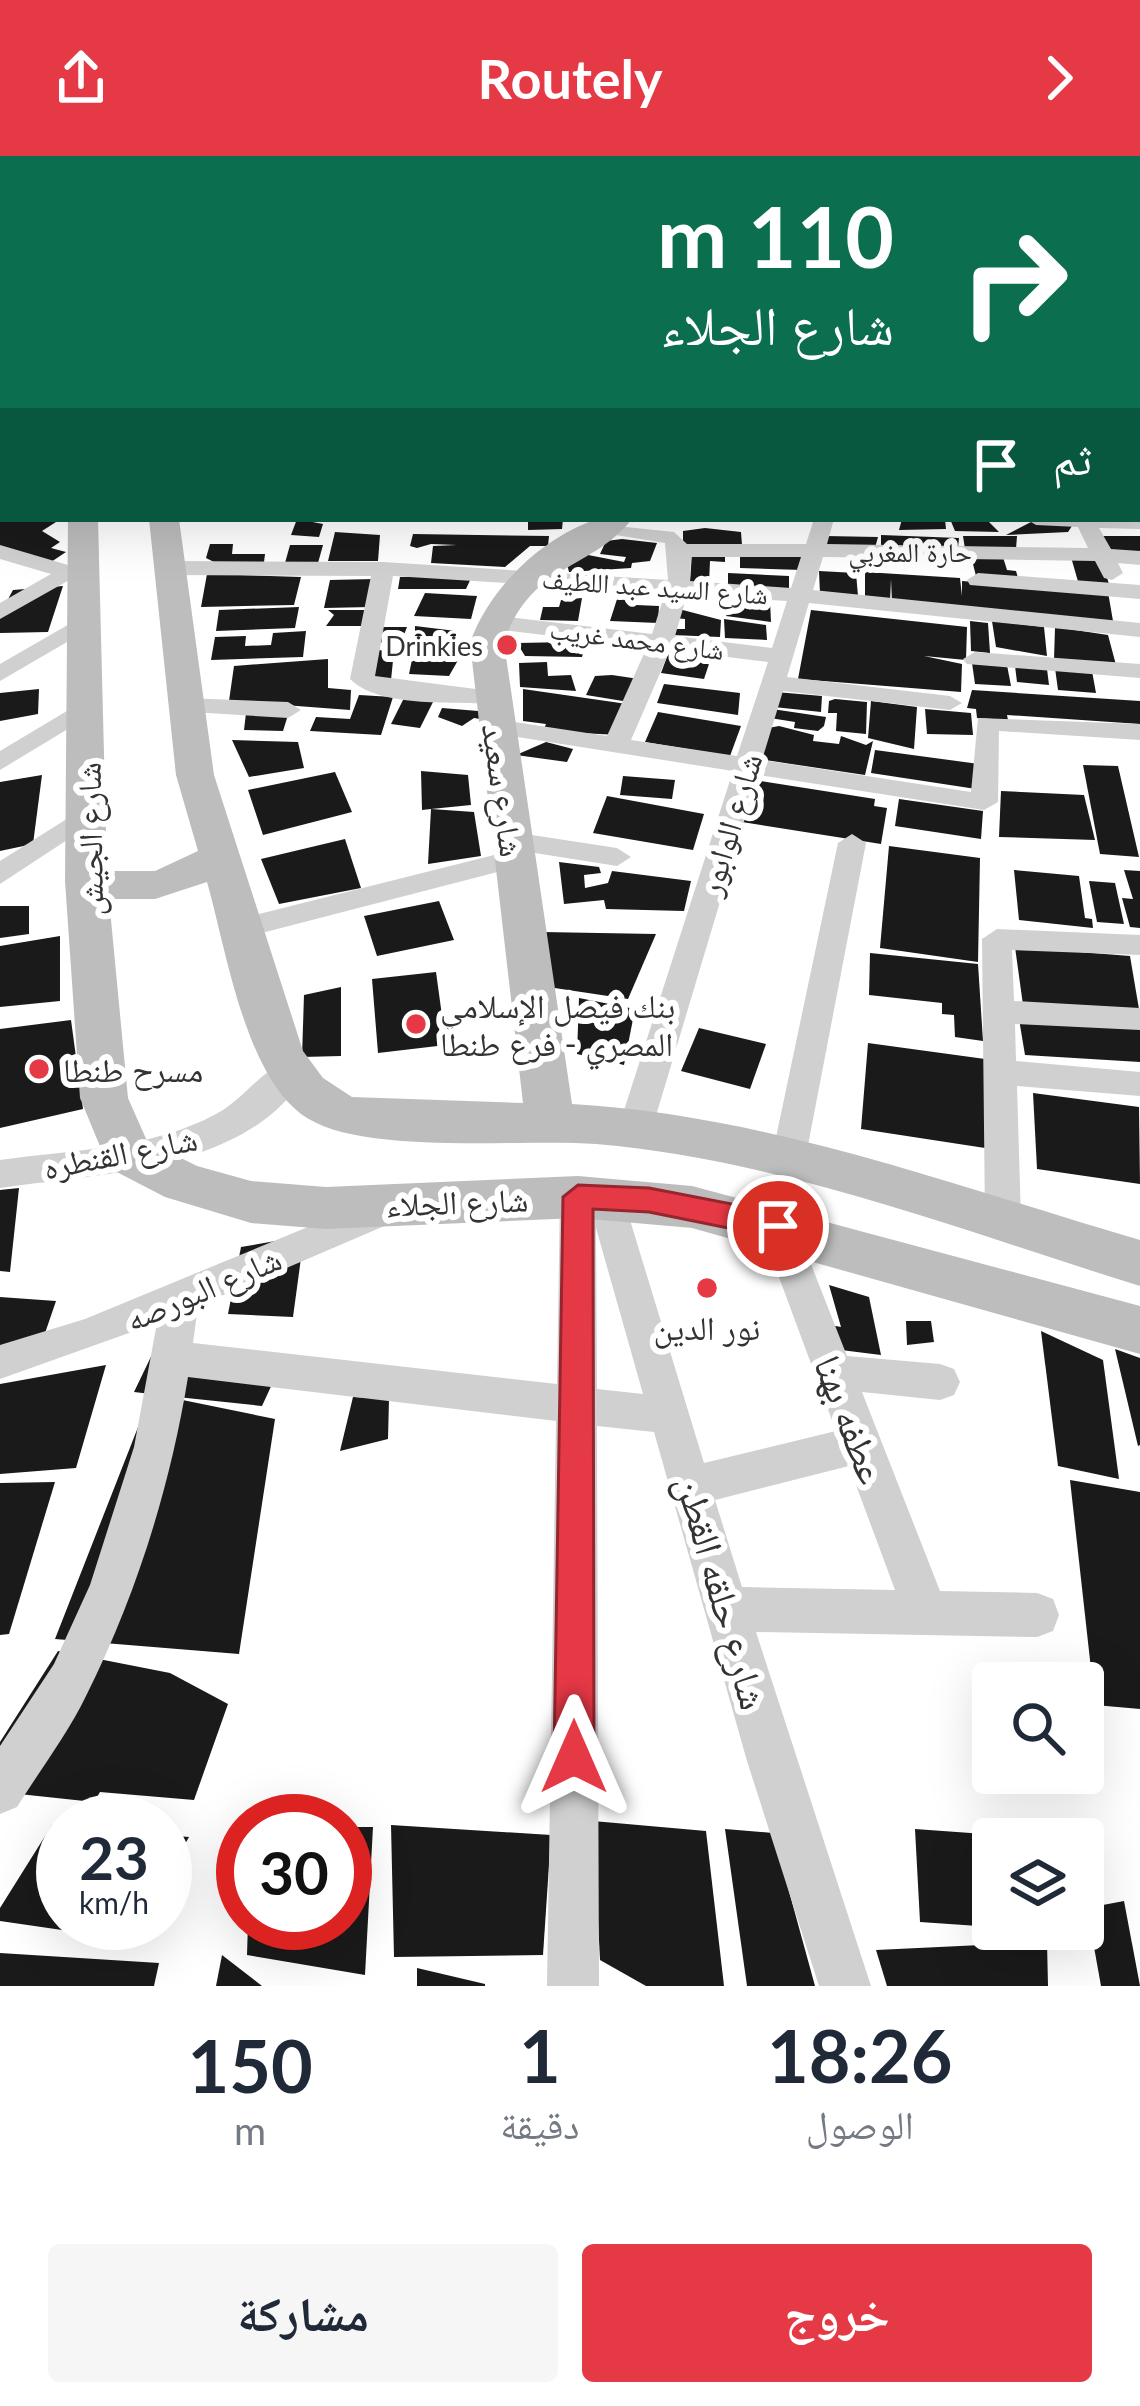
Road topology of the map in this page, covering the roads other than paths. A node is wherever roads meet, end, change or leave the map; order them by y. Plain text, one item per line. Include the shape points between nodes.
1 (83, 522) edge
2 (164, 522) edge
3 (823, 522) edge
4 (1086, 522) edge
5 (610, 524) edge
6 (679, 550) junction
7 (814, 551) junction
8 (0, 552) edge
9 (1107, 557) junction
10 (1140, 558) edge
11 (169, 568) junction
12 (78, 569) junction
13 (383, 569) junction
14 (529, 578) junction
15 (978, 580) dead end
16 (680, 591) junction
17 (1129, 591) edge
18 (799, 595) junction
19 (7, 602) edge
20 (491, 622) junction
21 (86, 624) junction
22 (1136, 630) edge
23 (659, 641) junction
24 (0, 645) edge
25 (1140, 655) edge
26 (31, 656) junction
27 (975, 659) dead end
28 (778, 669) junction
29 (1140, 671) edge
30 (0, 674) edge
31 (950, 703) dead end
32 (184, 706) junction
33 (87, 707) junction
34 (288, 710) dead end
35 (493, 712) junction
36 (1140, 732) edge
37 (616, 746) junction
38 (0, 762) edge
39 (748, 765) junction
40 (89, 814) junction
41 (852, 843) dead end
42 (513, 850) junction
43 (218, 856) junction
44 (617, 857) dead end
45 (0, 875) edge
46 (86, 880) junction
47 (239, 929) junction
48 (1140, 945) edge
49 (1000, 1012) junction
50 (1140, 1019) edge
51 (290, 1072) junction
52 (1003, 1072) junction
53 (1140, 1084) edge
54 (550, 1121) junction
55 (635, 1130) junction
56 (127, 1154) junction
57 (788, 1160) junction
58 (0, 1174) edge
59 (592, 1197) junction
60 (403, 1202) junction
61 (993, 1219) junction
62 (778, 1226) junction
63 (1140, 1263) edge
64 (927, 1268) junction
65 (1019, 1294) junction
66 (180, 1299) junction
67 (1140, 1330) edge
68 (173, 1358) junction
69 (0, 1362) edge
70 (833, 1372) junction
71 (940, 1382) dead end
72 (576, 1402) junction
73 (672, 1416) junction
74 (860, 1444) junction
75 (692, 1486) junction
76 (727, 1609) junction
77 (926, 1613) junction
78 (1037, 1616) dead end
79 (0, 1790) edge
80 (577, 1984) edge
81 (845, 1986) edge

1 - 12 main road, شارع الجيش
2 - 11 main road
3 - 7 street, شارع الوابور
4 - 9 street
5 - 6 street, حارة المغربي via 674,538
5 - 14 main road
6 - 7 street, حارة المغربي
6 - 16 street
7 - 9 street, حارة المغربي
7 - 18 street, شارع الوابور
8 - 12 street
9 - 10 street, حارة المغربي
9 - 17 street
11 - 13 street, شارع السيد عبد اللطيف
11 - 32 main road
12 - 19 street
12 - 21 main road, شارع الجيش
13 - 14 street, شارع السيد عبد اللطيف
13 - 35 street via 362,679
14 - 16 street, شارع السيد عبد اللطيف
14 - 20 main road
15 - 17 street
16 - 18 street, شارع السيد عبد اللطيف
16 - 23 street
17 - 22 street
18 - 22 street, شارع السيد عبد اللطيف
18 - 28 street, شارع الوابور
20 - 23 street, شارع محمد غريب
20 - 35 main road, شارع سعيد
21 - 26 street
21 - 33 main road, شارع الجيش
22 - 25 street
23 - 28 street, شارع محمد غريب
23 - 37 street
24 - 26 street
26 - 30 street
27 - 29 street
28 - 31 street, شارع محمد غريب
28 - 39 street, شارع الوابور
32 - 34 street
32 - 43 main road
33 - 38 street
33 - 40 main road, شارع الجيش
35 - 37 street
35 - 42 main road, شارع سعيد
36 - 39 street via 987,723 984,802
37 - 39 street
39 - 55 street, شارع الوابور
40 - 45 street
40 - 46 main road, شارع الجيش
41 - 57 street
42 - 44 street
42 - 47 street
42 - 54 main road, شارع سعيد
43 - 46 main road via 156,887
43 - 47 main road
46 - 56 main road, شارع الجيش via 104,1098
47 - 51 main road
48 - 49 street via 997,939
49 - 50 street
49 - 52 street
51 - 54 main road via 326,1109 367,1120
51 - 56 street, شارع القنطره via 223,1130
52 - 53 street
52 - 61 street
54 - 55 main road
55 - 57 main road
56 - 58 street, شارع القنطره
56 - 60 main road, شارع الجلاء via 251,1202
57 - 61 main road
59 - 60 main road, شارع الجلاء
59 - 62 main road, شارع الجلاء
59 - 72 street
59 - 73 street, شارع حلقه القطن
60 - 66 street, شارع البورصه
61 - 63 main road
61 - 64 main road via 948,1244
61 - 65 main road
62 - 64 main road, شارع الجلاء
62 - 70 street, عطفه بهنا
64 - 65 main road, شارع الجلاء
65 - 67 main road, شارع الجلاء
66 - 68 street
66 - 69 street, شارع البورصه
68 - 72 street
68 - 79 street via 153,1466 104,1608 68,1685
70 - 71 street
70 - 74 street, عطفه بهنا
72 - 73 street
72 - 80 street
73 - 75 street, شارع حلقه القطن
74 - 75 street
74 - 77 street, عطفه بهنا
75 - 76 street, شارع حلقه القطن
76 - 77 street
76 - 81 street, شارع حلقه القطن
77 - 78 street

